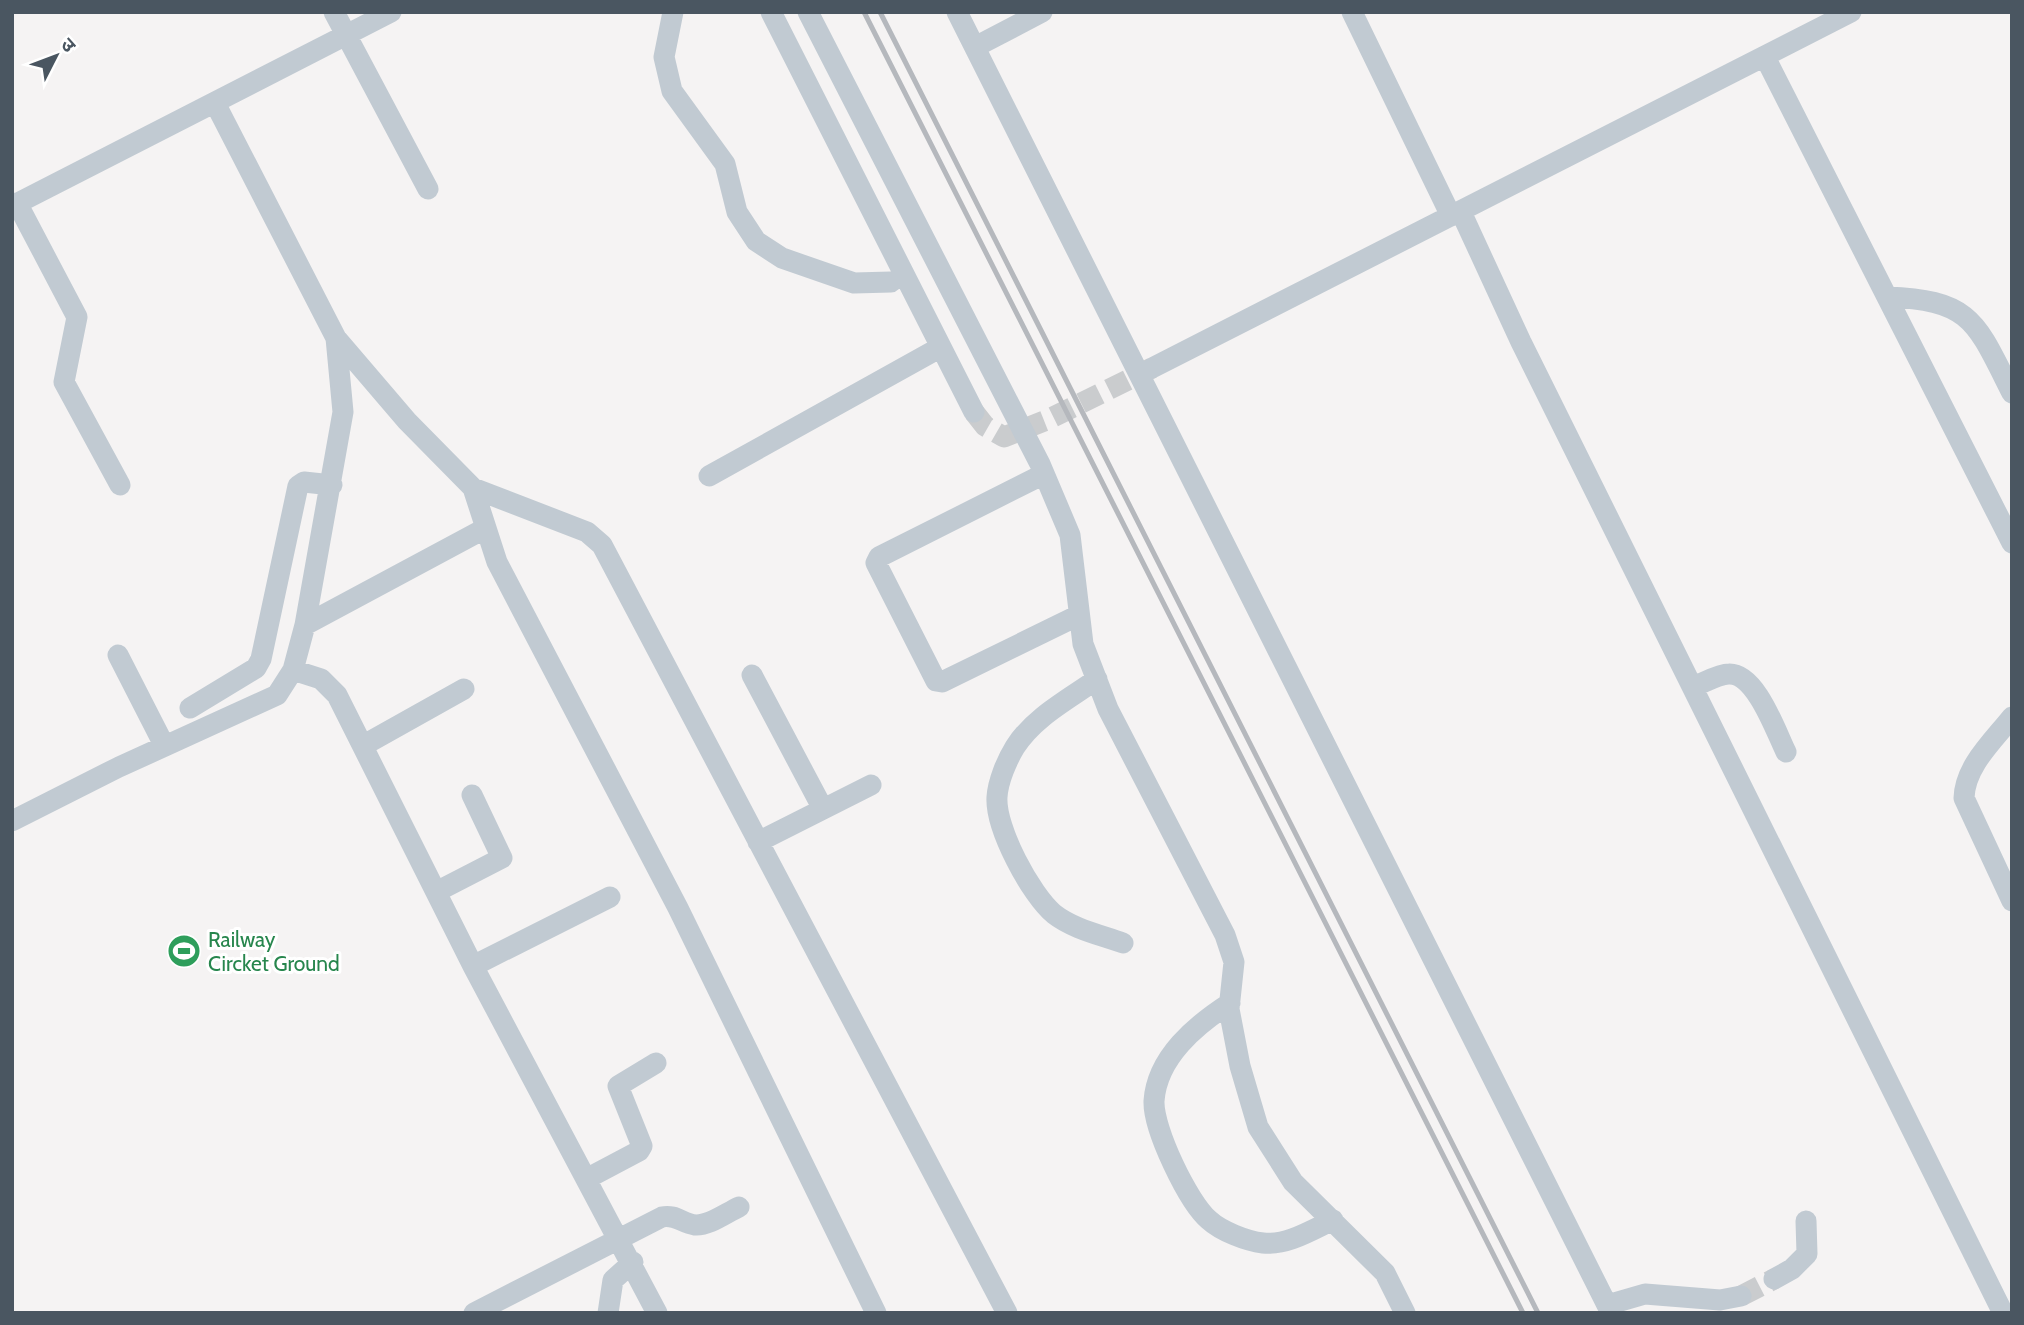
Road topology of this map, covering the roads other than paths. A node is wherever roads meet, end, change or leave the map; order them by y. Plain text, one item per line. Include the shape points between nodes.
1 (334, 12) edge
2 (391, 12) edge
3 (673, 12) edge
4 (771, 12) edge
5 (808, 12) edge
6 (957, 12) edge
7 (1042, 12) edge
8 (1352, 12) edge
9 (1851, 12) edge
10 (348, 34) junction
11 (975, 47) junction
12 (1765, 57) junction
13 (215, 103) junction
14 (428, 189) dead end
15 (14, 204) edge
16 (1456, 214) junction
17 (891, 282) dead end
18 (1887, 297) junction
19 (336, 338) junction
20 (941, 347) junction
21 (1152, 368) tunnel mouth
22 (2012, 393) edge
23 (974, 412) tunnel mouth
24 (1044, 474) junction
25 (709, 476) dead end
26 (120, 485) dead end
27 (332, 485) junction
28 (473, 488) junction
29 (484, 529) junction
30 (2012, 543) edge
31 (1079, 615) junction
32 (305, 625) junction
33 (118, 654) dead end
34 (293, 670) junction
35 (752, 675) dead end
36 (1097, 679) junction
37 (1693, 687) junction
38 (464, 690) dead end
39 (190, 708) dead end
40 (2012, 717) edge
41 (364, 745) junction
42 (164, 746) junction
43 (1786, 752) dead end
44 (871, 785) dead end
45 (472, 795) dead end
46 (823, 809) junction
47 (12, 821) edge
48 (758, 842) junction
49 (436, 892) junction
50 (610, 897) dead end
51 (2012, 901) edge
52 (1123, 943) dead end
53 (472, 966) junction
54 (1230, 1003) junction
55 (656, 1063) dead end
56 (588, 1178) junction
57 (738, 1207) dead end
58 (1333, 1220) junction
59 (1806, 1221) dead end
60 (619, 1241) junction
61 (633, 1262) junction
62 (1774, 1279) tunnel mouth
63 (1741, 1296) tunnel mouth
64 (1609, 1309) edge
65 (999, 1310) edge
66 (1400, 1311) edge
67 (474, 1313) edge
68 (608, 1313) edge
69 (657, 1313) edge
70 (876, 1313) edge
71 (2003, 1313) edge

1 - 10 street
2 - 10 street
3 - 17 street via 664,57 672,91 724,164 737,212 756,242 782,258 854,283
4 - 20 street
5 - 24 street
6 - 11 street
7 - 11 street
8 - 16 street
9 - 12 street
10 - 13 street
10 - 14 street
11 - 64 street
12 - 16 street
12 - 18 street
13 - 15 street
13 - 19 street
15 - 26 street via 77,317 64,382
16 - 21 street
16 - 37 street
18 - 22 street via 1926,298 1966,317 1979,328
18 - 30 street
19 - 27 street via 343,412
19 - 28 street via 407,421
20 - 23 street
20 - 25 street
24 - 31 street via 1070,535
24 - 31 street via 879,557 876,563 936,681
27 - 32 street
27 - 39 street via 304,482 298,486 256,668
28 - 29 street
28 - 48 street via 587,532 602,545
29 - 32 street
29 - 70 street via 496,562 678,908
31 - 36 street via 1083,644
32 - 34 street
33 - 42 street
34 - 41 street via 321,678 330,687
34 - 42 street via 277,695
35 - 46 street
36 - 52 street via 1037,722 1016,746 997,796 1008,840 1038,900 1057,916
36 - 54 street via 1108,709 1226,935 1234,962
37 - 43 street via 1727,674 1745,680 1755,690
37 - 71 street
38 - 41 street
40 - 51 street via 1972,768 1964,787 1964,798
41 - 49 street
42 - 47 street
44 - 46 street
45 - 49 street via 502,858
46 - 48 street
48 - 65 street
49 - 53 street
50 - 53 street
53 - 56 street
54 - 58 street via 1240,1066 1258,1127 1293,1182
54 - 58 street via 1191,1032 1177,1049 1162,1073 1154,1100 1157,1122 1190,1197 1211,1222 1263,1243 1297,1237
55 - 56 street via 618,1086 642,1146
56 - 60 street
57 - 60 street via 704,1225 662,1217
58 - 66 street via 1385,1273
59 - 62 street via 1807,1254
60 - 61 street
60 - 67 street
61 - 68 street via 613,1280
61 - 69 street
63 - 64 street via 1720,1300 1644,1294

